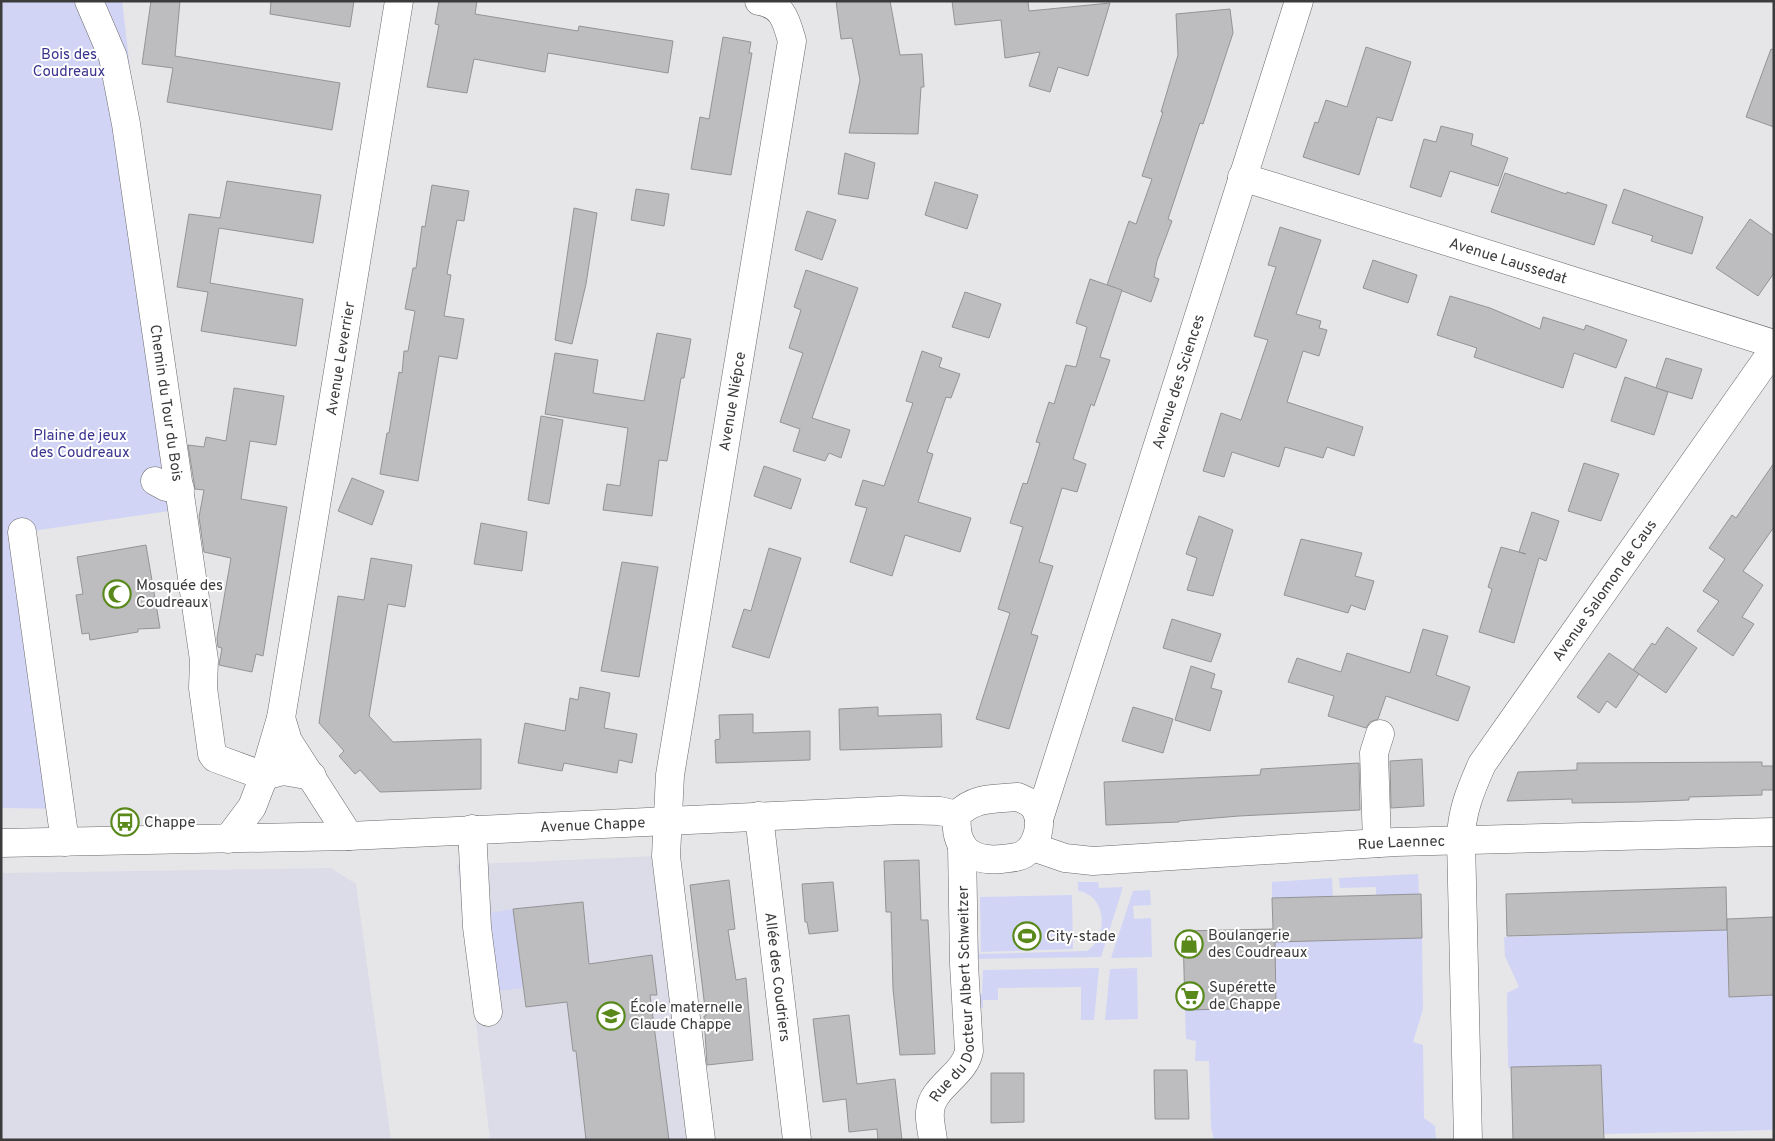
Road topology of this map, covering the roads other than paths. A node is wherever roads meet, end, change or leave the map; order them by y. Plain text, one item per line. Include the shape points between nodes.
1 (89, 1) edge
2 (400, 1) edge
3 (759, 1) edge
4 (1299, 1) edge
5 (1242, 177) junction
6 (1774, 344) edge
7 (1774, 349) edge
8 (22, 532) dead end
9 (281, 718) junction
10 (1380, 734) dead end
11 (1059, 762) junction
12 (264, 776) junction
13 (312, 776) junction
14 (1018, 797) junction
15 (957, 815) junction
16 (758, 816) junction
17 (666, 819) junction
18 (1039, 820) junction
19 (472, 829) junction
20 (1774, 832) edge
21 (349, 836) junction
22 (228, 839) junction
23 (1461, 840) junction
24 (65, 842) junction
25 (1, 843) edge
26 (1377, 843) junction
27 (962, 845) junction
28 (1032, 846) junction
29 (488, 1012) dead end
30 (701, 1140) edge
31 (797, 1140) edge
32 (933, 1140) edge
33 (1468, 1140) edge

1 - 12 street, Chemin du Tour du Bois via 113,57 126,124 168,485 204,660 203,688 212,754 215,758
2 - 9 street, Avenue Leverrier
3 - 17 street, Avenue Niépce via 771,3 786,18 792,41 670,775
4 - 5 street, Avenue des Sciences
5 - 6 street, Avenue Laussedat
5 - 11 street, Avenue des Sciences
7 - 23 street, Avenue Salomon de Caus via 1482,764 1468,796 1461,823
8 - 24 street
9 - 12 street, Avenue Leverrier
9 - 13 street, Avenue Leverrier via 288,741
10 - 26 street via 1374,753
11 - 14 street
11 - 18 street, Avenue des Sciences
12 - 13 street via 283,771
12 - 22 street, Avenue Leverrier via 252,807
13 - 21 street, Avenue Leverrier
14 - 15 street via 978,800
14 - 18 street via 1036,808
15 - 16 street, Avenue Chappe via 901,810
15 - 27 street via 956,826
16 - 17 street, Avenue Chappe
16 - 31 street, Allée des Coudriers
17 - 19 street, Avenue Chappe
17 - 30 street, Avenue Niépce via 665,849
18 - 28 street
19 - 21 street, Avenue Chappe
19 - 29 street via 477,927
20 - 23 street, Rue Laennec
21 - 22 street, Avenue Chappe
22 - 24 street, Avenue Chappe
23 - 26 street, Rue Laennec
23 - 33 street, Avenue Salomon de Caus
24 - 25 street, Avenue Chappe
26 - 28 street, Rue Laennec via 1092,861 1065,858
27 - 28 street via 971,856 979,859 1016,858
27 - 32 street, Rue du Docteur Albert Schweitzer via 964,964 974,1023 968,1056 932,1102

